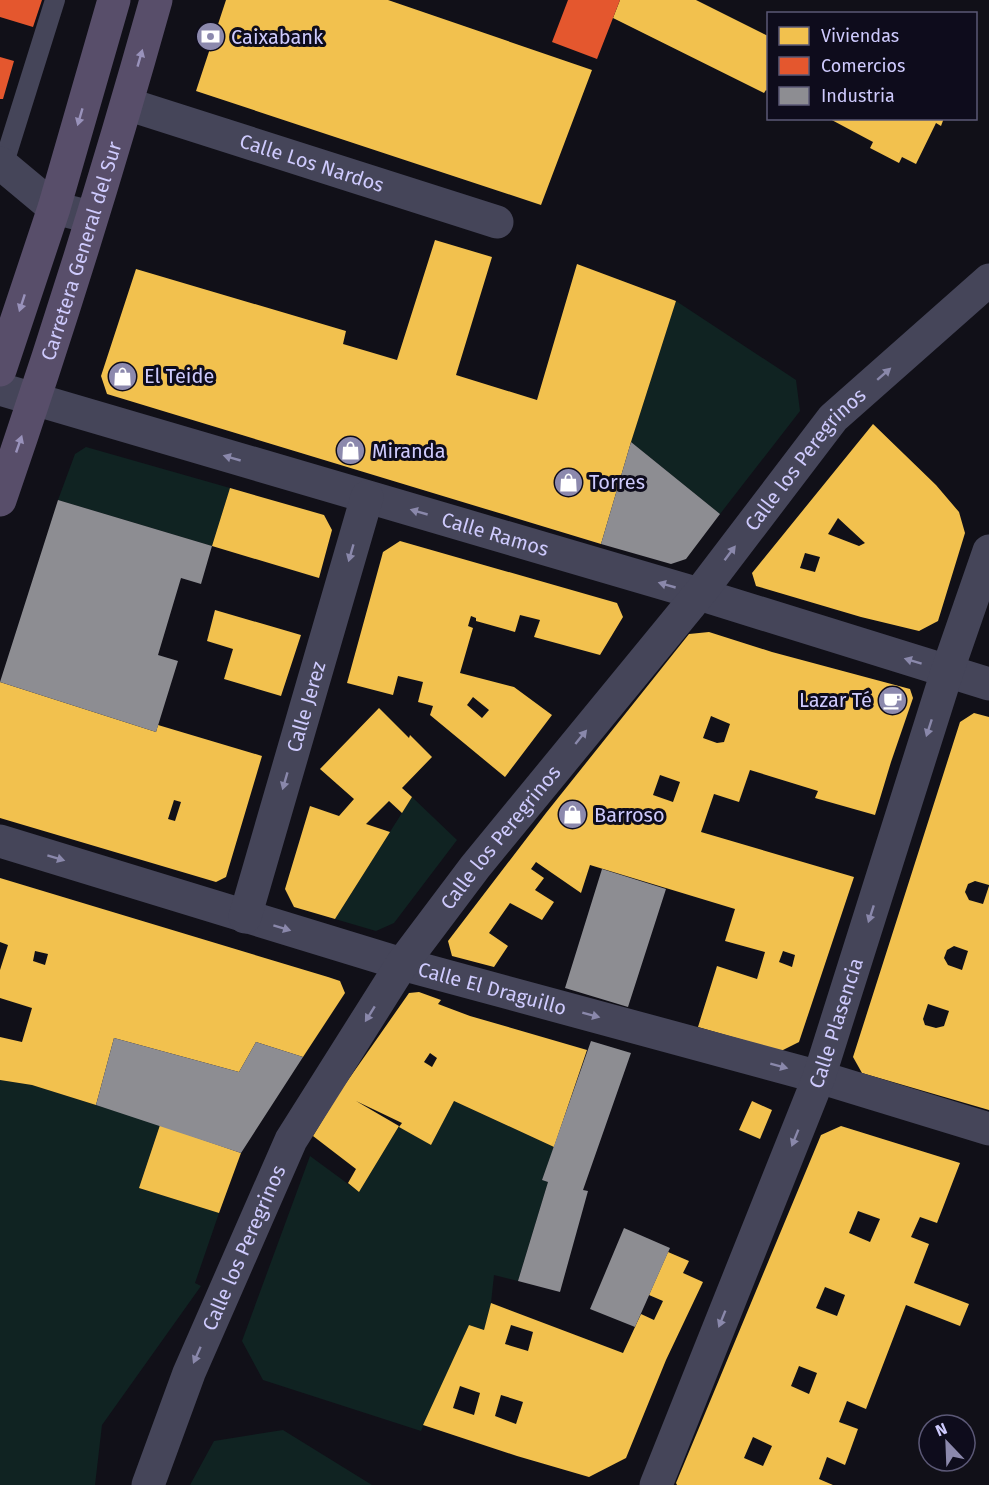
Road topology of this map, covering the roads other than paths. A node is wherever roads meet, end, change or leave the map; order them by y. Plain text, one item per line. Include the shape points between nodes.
1 (54, 0) edge
2 (114, 0) edge
3 (156, 0) edge
4 (127, 104) junction
5 (2, 164) edge
6 (54, 208) junction
7 (91, 217) junction
8 (497, 222) dead end
9 (989, 280) edge
10 (0, 370) edge
11 (0, 389) edge
12 (35, 400) junction
13 (368, 497) junction
14 (0, 500) edge
15 (989, 551) edge
16 (699, 594) junction
17 (947, 672) junction
18 (989, 684) edge
19 (0, 841) edge
20 (245, 917) junction
21 (402, 964) junction
22 (819, 1077) junction
23 (989, 1129) edge
24 (148, 1485) edge
25 (656, 1485) edge

1 - 5 lane
2 -> 6 main road, Carretera General del Sur
4 -> 3 main road, Carretera General del Sur
4 - 7 main road, Carretera General del Sur
4 - 8 street, Calle Los Nardos
5 - 6 street
6 - 7 street
6 -> 10 main road, Carretera General del Sur
7 - 12 main road, Carretera General del Sur
16 -> 9 street, Calle los Peregrinos via 833,418
11 - 12 street, Calle Ramos
13 -> 12 street, Calle Ramos
14 -> 12 main road, Carretera General del Sur
16 -> 13 street, Calle Ramos
13 -> 20 street, Calle Jerez
15 - 17 street, Calle Plasencia
17 -> 16 street, Calle Ramos
21 -> 16 street, Calle los Peregrinos via 483,858
17 - 18 street, Calle Ramos
17 -> 22 street, Calle Plasencia
19 -> 20 street, Calle El Draguillo
20 -> 21 street, Calle El Draguillo
21 -> 22 street, Calle El Draguillo
21 -> 24 street, Calle los Peregrinos via 291,1140 189,1373
22 - 23 street, Calle El Draguillo
22 -> 25 street, Calle Plasencia

